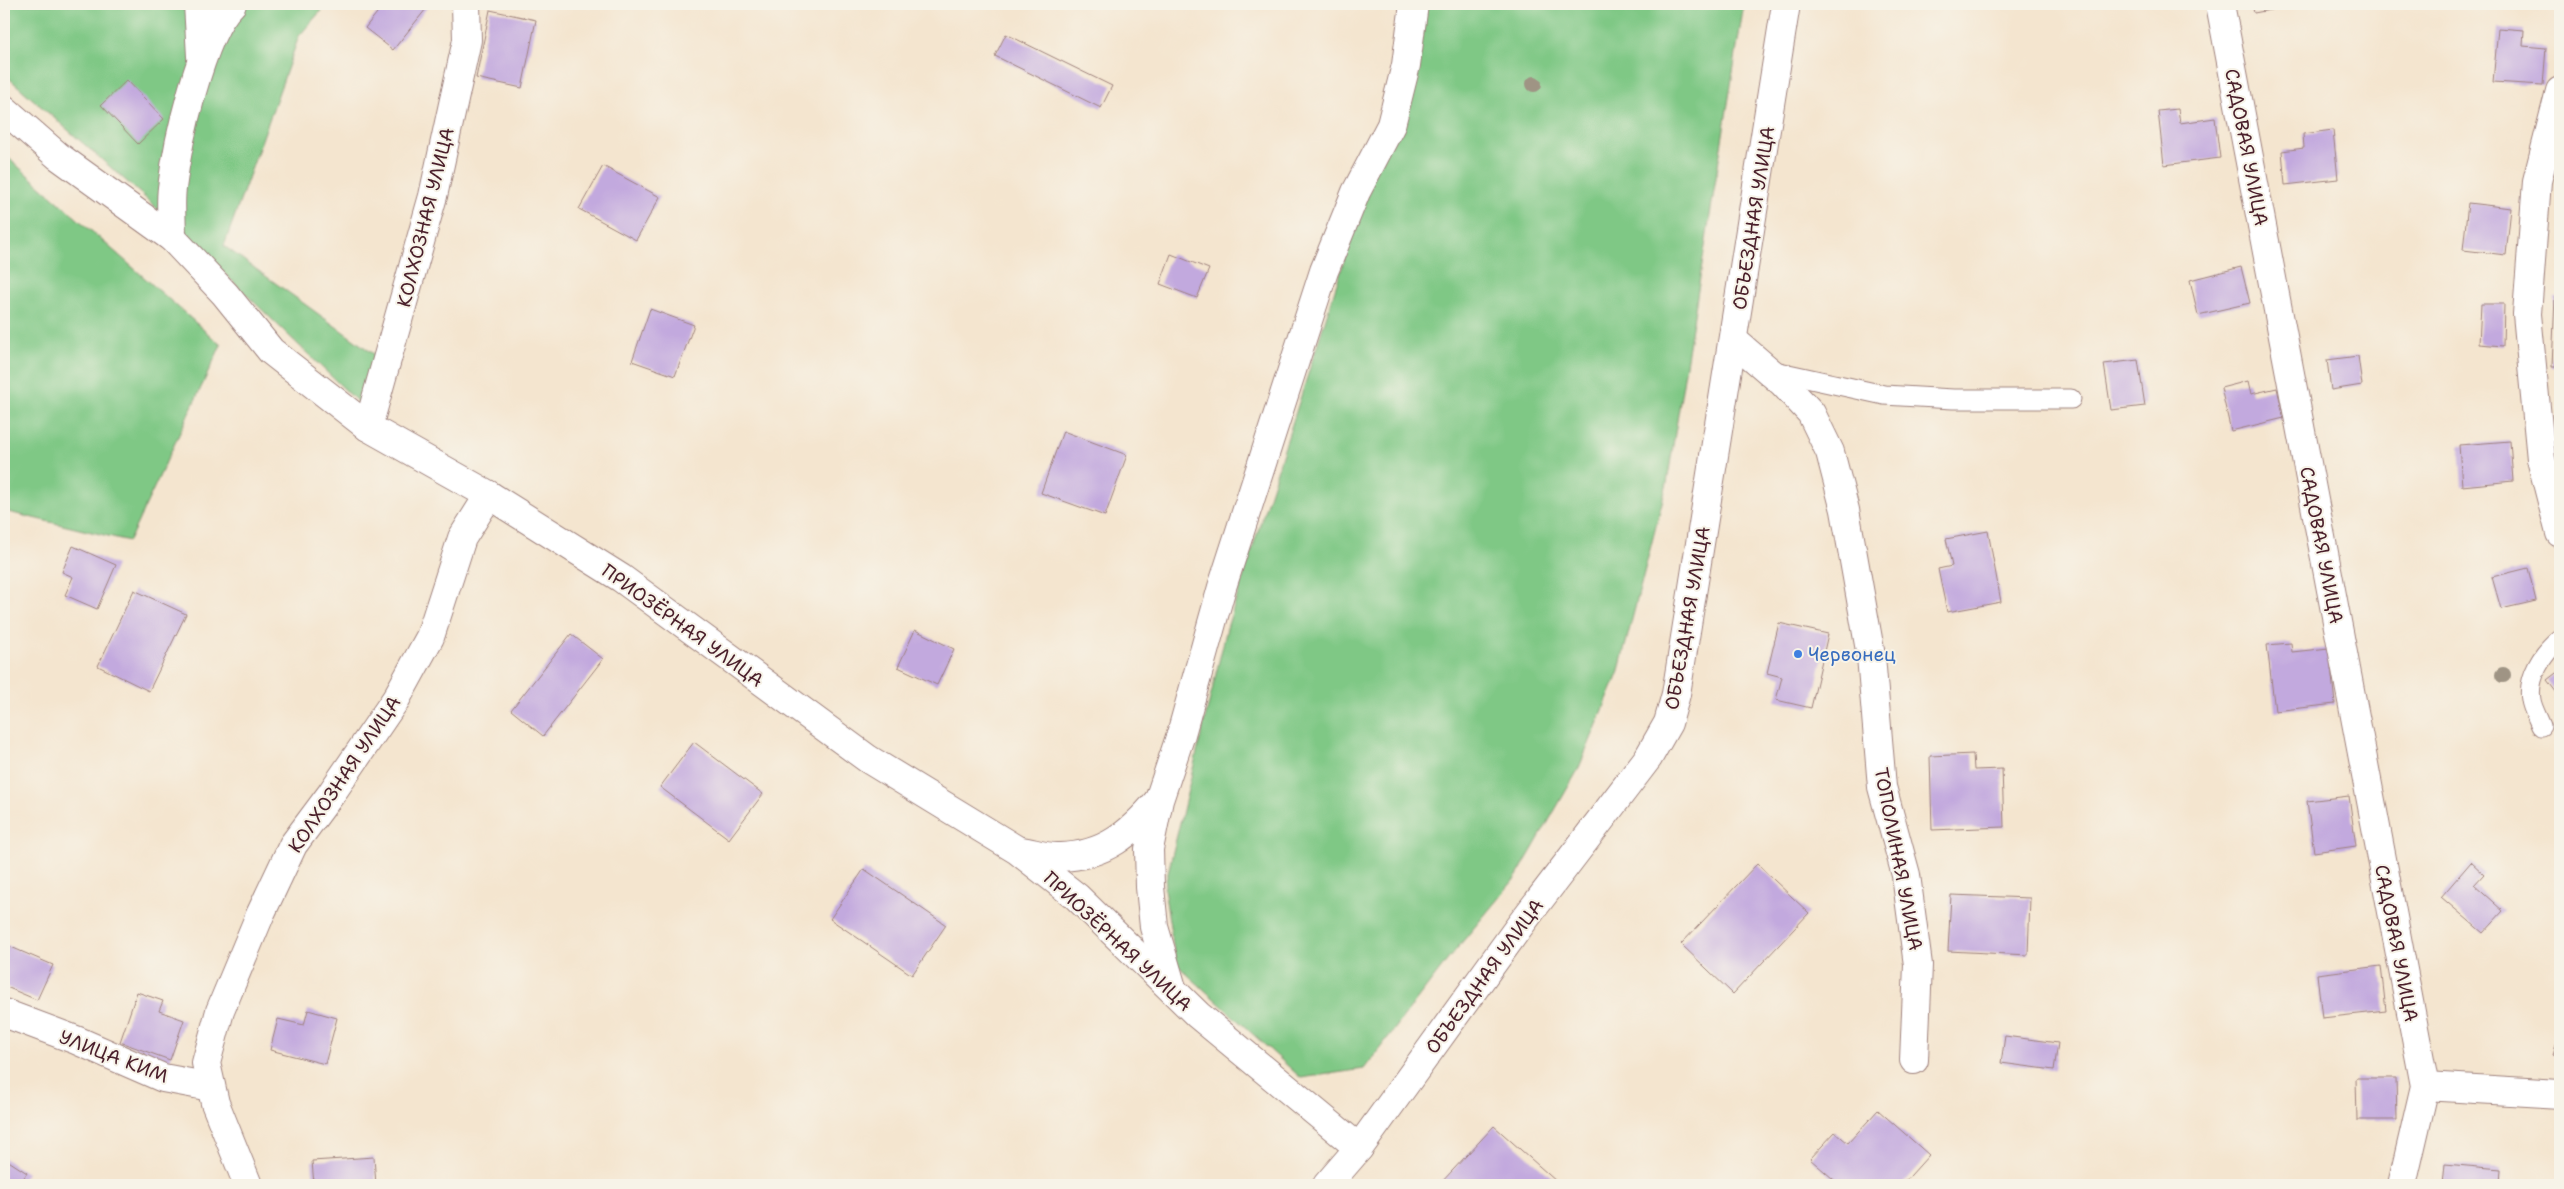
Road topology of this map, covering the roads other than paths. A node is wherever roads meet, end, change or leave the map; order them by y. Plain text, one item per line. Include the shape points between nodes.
1 (198, 4) edge
2 (232, 4) edge
3 (466, 4) edge
4 (1414, 4) edge
5 (1786, 4) edge
6 (2220, 4) edge
7 (202, 63) junction
8 (2560, 91) edge
9 (4, 109) edge
10 (172, 238) junction
11 (1733, 340) junction
12 (1766, 369) junction
13 (2071, 399) dead end
14 (368, 427) junction
15 (489, 494) junction
16 (2560, 533) edge
17 (2560, 639) edge
18 (2541, 726) dead end
19 (1159, 800) junction
20 (1017, 850) junction
21 (1173, 991) junction
22 (4, 1013) edge
23 (1914, 1060) dead end
24 (2425, 1086) junction
25 (211, 1087) junction
26 (2560, 1094) edge
27 (1359, 1148) junction
28 (248, 1185) edge
29 (1327, 1185) edge
30 (2402, 1185) edge

1 - 7 street
2 - 7 street via 217,24
3 - 14 street, КОЛХОЗНАЯ УЛИЦА via 467,40 433,196
4 - 19 street via 1406,65 1391,125 1356,192 1324,271 1222,587
5 - 11 street, ОБЪЕЗДНАЯ УЛИЦА
6 - 24 street, САДОВАЯ УЛИЦА
7 - 10 street via 181,134 172,190
8 - 16 street via 2537,181 2527,314 2540,459
9 - 10 street, ПРИОЗЁРНАЯ УЛИЦА via 58,156
10 - 14 street, ПРИОЗЁРНАЯ УЛИЦА via 225,294 270,350
11 - 12 street, ТОПОЛИНАЯ УЛИЦА
11 - 27 street, ОБЪЕЗДНАЯ УЛИЦА via 1676,694 1668,723 1648,758 1521,924
12 - 13 lane via 1884,395 1953,399
12 - 23 street, ТОПОЛИНАЯ УЛИЦА via 1811,412 1830,452 1845,510 1871,656 1882,787 1906,875 1918,965
14 - 15 street, ПРИОЗЁРНАЯ УЛИЦА
15 - 20 street, ПРИОЗЁРНАЯ УЛИЦА via 621,578 868,760
15 - 25 street, КОЛХОЗНАЯ УЛИЦА via 462,538 430,637 396,699 293,845 260,915 220,1011 206,1064
17 - 18 lane via 2542,658 2531,682 2531,700
19 - 20 street via 1125,837 1086,854 1058,858
19 - 21 street via 1150,849 1150,888 1154,927
20 - 21 street, ПРИОЗЁРНАЯ УЛИЦА via 1077,897
21 - 27 street, ПРИОЗЁРНАЯ УЛИЦА
22 - 25 street, УЛИЦА КИМ via 163,1078
24 - 26 street
24 - 30 street, САДОВАЯ УЛИЦА
25 - 28 street via 234,1156
27 - 29 street, ОБЪЕЗДНАЯ УЛИЦА

